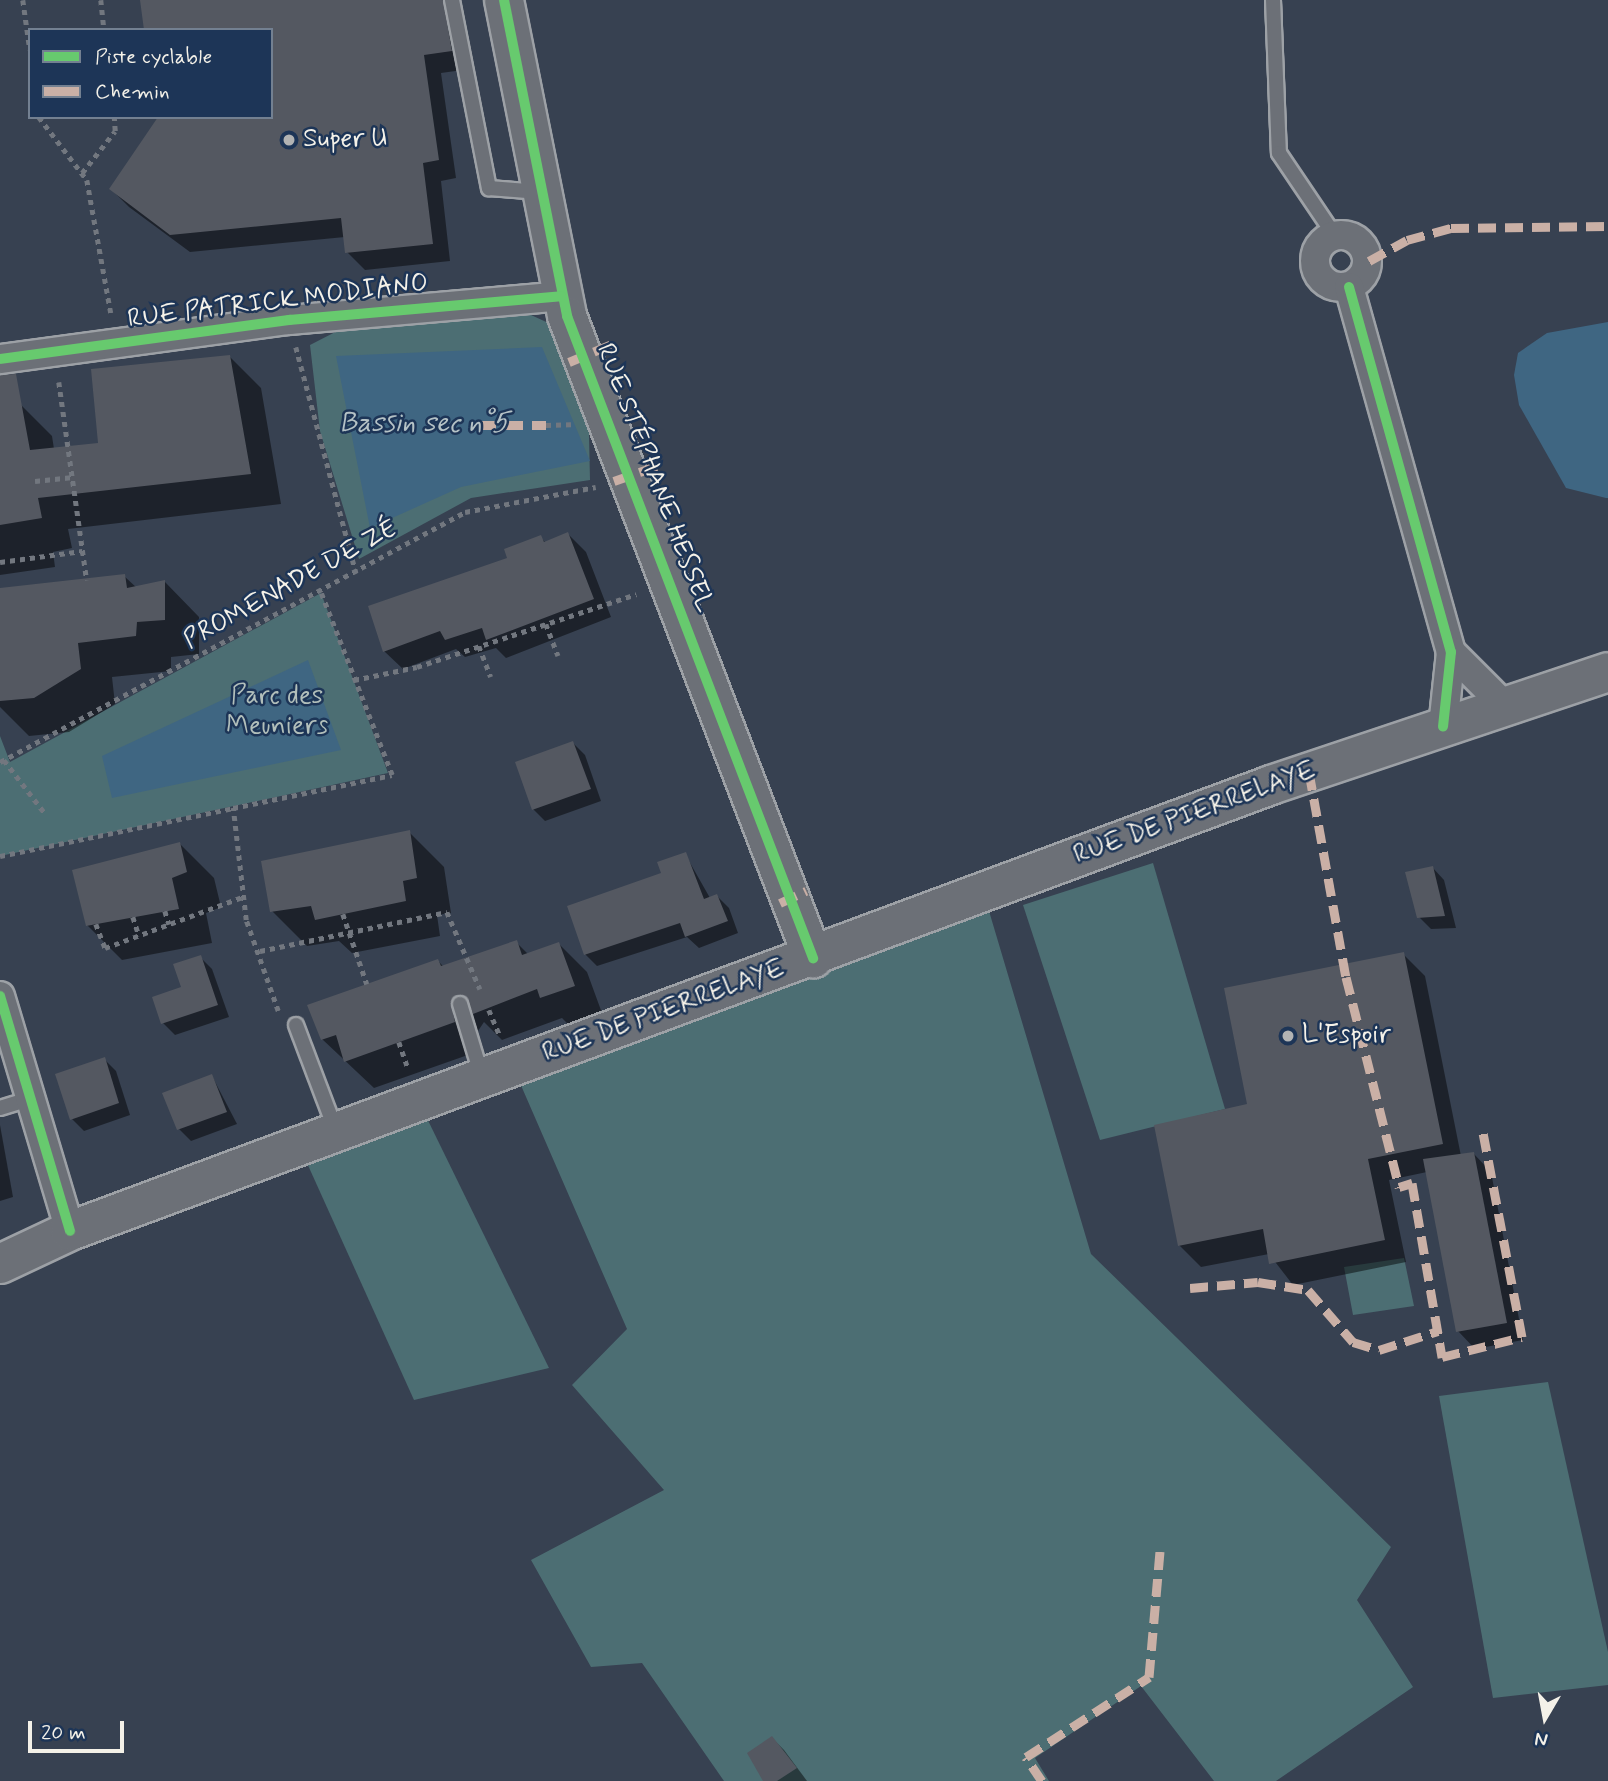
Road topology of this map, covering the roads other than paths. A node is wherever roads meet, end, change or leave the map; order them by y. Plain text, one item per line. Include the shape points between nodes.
1 (452, 0) edge
2 (504, 0) edge
3 (1273, 0) edge
4 (541, 192) junction
5 (1335, 236) joint
6 (561, 296) junction
7 (0, 359) edge
8 (1451, 652) junction
9 (1608, 672) edge
10 (1506, 707) junction
11 (1443, 727) junction
12 (813, 958) junction
13 (0, 996) edge
14 (460, 1004) dead end
15 (296, 1025) road end
16 (498, 1073) junction
17 (32, 1098) junction
18 (0, 1108) edge
19 (337, 1133) junction
20 (70, 1231) junction
21 (0, 1264) edge

1 - 4 lane via 489,187
2 - 4 main road, RUE STÉPHANE HESSEL
3 - 5 lane via 1279,153
4 - 6 main road, RUE STÉPHANE HESSEL
5 - 8 street via 1364,246 1369,261 1349,287
6 - 7 street, RUE PATRICK MODIANO via 289,320
6 - 12 main road, RUE STÉPHANE HESSEL
8 - 10 street
8 - 11 street
9 - 10 main road, RUE DE PIERRELAYE
10 - 11 main road, RUE DE PIERRELAYE
11 - 12 main road, RUE DE PIERRELAYE
12 - 16 main road, RUE DE PIERRELAYE
13 - 17 street
14 - 16 lane
15 - 19 lane
16 - 19 main road, RUE DE PIERRELAYE
17 - 18 lane
17 - 20 street
19 - 20 main road, RUE DE PIERRELAYE
20 - 21 main road, RUE DE PIERRELAYE

